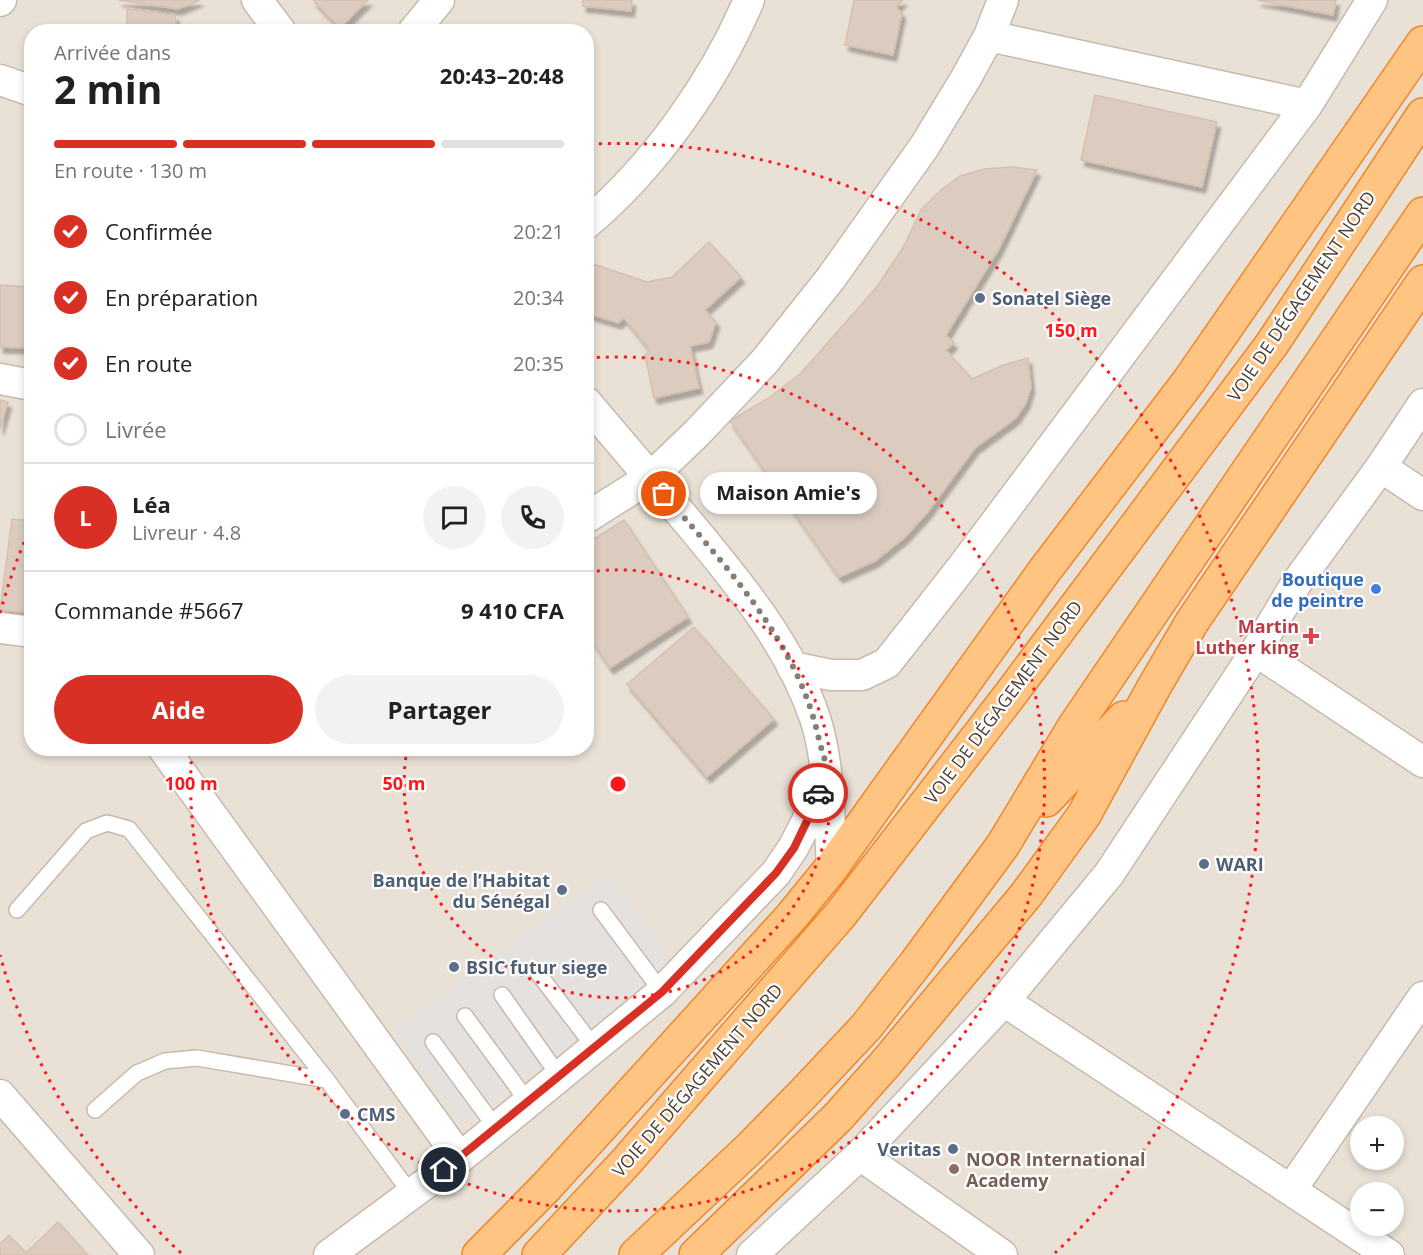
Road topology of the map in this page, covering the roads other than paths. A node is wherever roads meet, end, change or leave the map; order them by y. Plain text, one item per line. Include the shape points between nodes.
1 (257, 0) edge
2 (439, 0) edge
3 (749, 0) edge
4 (1003, 0) edge
5 (1372, 0) edge
6 (275, 24) edge
7 (420, 24) edge
8 (989, 36) junction
9 (1423, 43) edge
10 (0, 80) edge
11 (24, 88) edge
12 (1306, 105) junction
13 (1423, 115) edge
14 (1423, 214) edge
15 (594, 216) edge
16 (1423, 282) edge
17 (0, 379) edge
18 (24, 384) edge
19 (1423, 404) edge
20 (594, 411) edge
21 (1381, 467) junction
22 (651, 477) junction
23 (1109, 486) junction
24 (1423, 495) edge
25 (594, 513) edge
26 (0, 628) edge
27 (24, 631) edge
28 (1256, 651) junction
29 (792, 667) junction
30 (1154, 687) junction
31 (1010, 694) junction
32 (169, 756) edge
33 (1423, 762) edge
34 (826, 772) junction
35 (1003, 845) junction
36 (832, 867) junction
37 (17, 910) dead end
38 (601, 910) dead end
39 (538, 973) dead end
40 (662, 992) junction
41 (502, 995) dead end
42 (1004, 1001) junction
43 (1419, 1012) edge
44 (465, 1016) dead end
45 (434, 1042) dead end
46 (594, 1047) junction
47 (559, 1076) junction
48 (327, 1080) junction
49 (0, 1095) edge
50 (528, 1102) junction
51 (95, 1110) dead end
52 (496, 1128) junction
53 (860, 1155) junction
54 (460, 1158) junction
55 (1291, 1190) junction
56 (412, 1195) junction
57 (139, 1255) edge
58 (329, 1255) edge
59 (478, 1255) edge
60 (539, 1255) edge
61 (636, 1255) edge
62 (696, 1255) edge
63 (752, 1255) edge
64 (1002, 1255) edge
65 (1389, 1255) edge

1 - 6 street
2 - 7 street
3 - 15 street via 718,61 683,116 643,168
4 - 8 street
5 - 12 street
8 - 12 street
8 - 22 street via 924,147 831,278 765,361
9 - 23 highway via 1189,381
10 - 11 street
12 - 29 street via 887,663 862,675 831,675
13 - 31 highway, VOIE DE DÉGAGEMENT NORD via 1272,344
14 - 35 highway via 1074,727
16 - 30 highway via 1192,622
17 - 18 street
19 - 21 street
20 - 22 street
21 - 24 street
21 - 28 street via 1297,582
22 - 25 street
22 - 29 street via 745,590
23 - 31 highway
23 - 36 highway
26 - 27 street
28 - 33 street
28 - 42 street via 1109,874
29 - 34 street via 815,719
30 - 35 highway
30 - 62 highway via 1084,814 1026,895 838,1117
31 - 60 highway, VOIE DE DÉGAGEMENT NORD via 841,914 626,1162
32 - 54 street
34 - 36 street
34 - 40 street via 794,848 776,873
35 - 61 highway via 866,1027 750,1148
36 - 59 highway via 666,1056
37 - 48 lane via 86,831 107,823 129,829
38 - 40 lane
39 - 46 lane
40 - 46 street
41 - 47 lane
42 - 53 street
42 - 55 street
43 - 55 street
44 - 50 lane
45 - 52 lane
46 - 47 street
47 - 50 street
48 - 51 lane via 197,1058 165,1061 137,1073
48 - 56 lane
49 - 57 street
50 - 52 street
52 - 54 street
53 - 63 street
53 - 64 street
54 - 56 street
55 - 65 street
56 - 58 street

